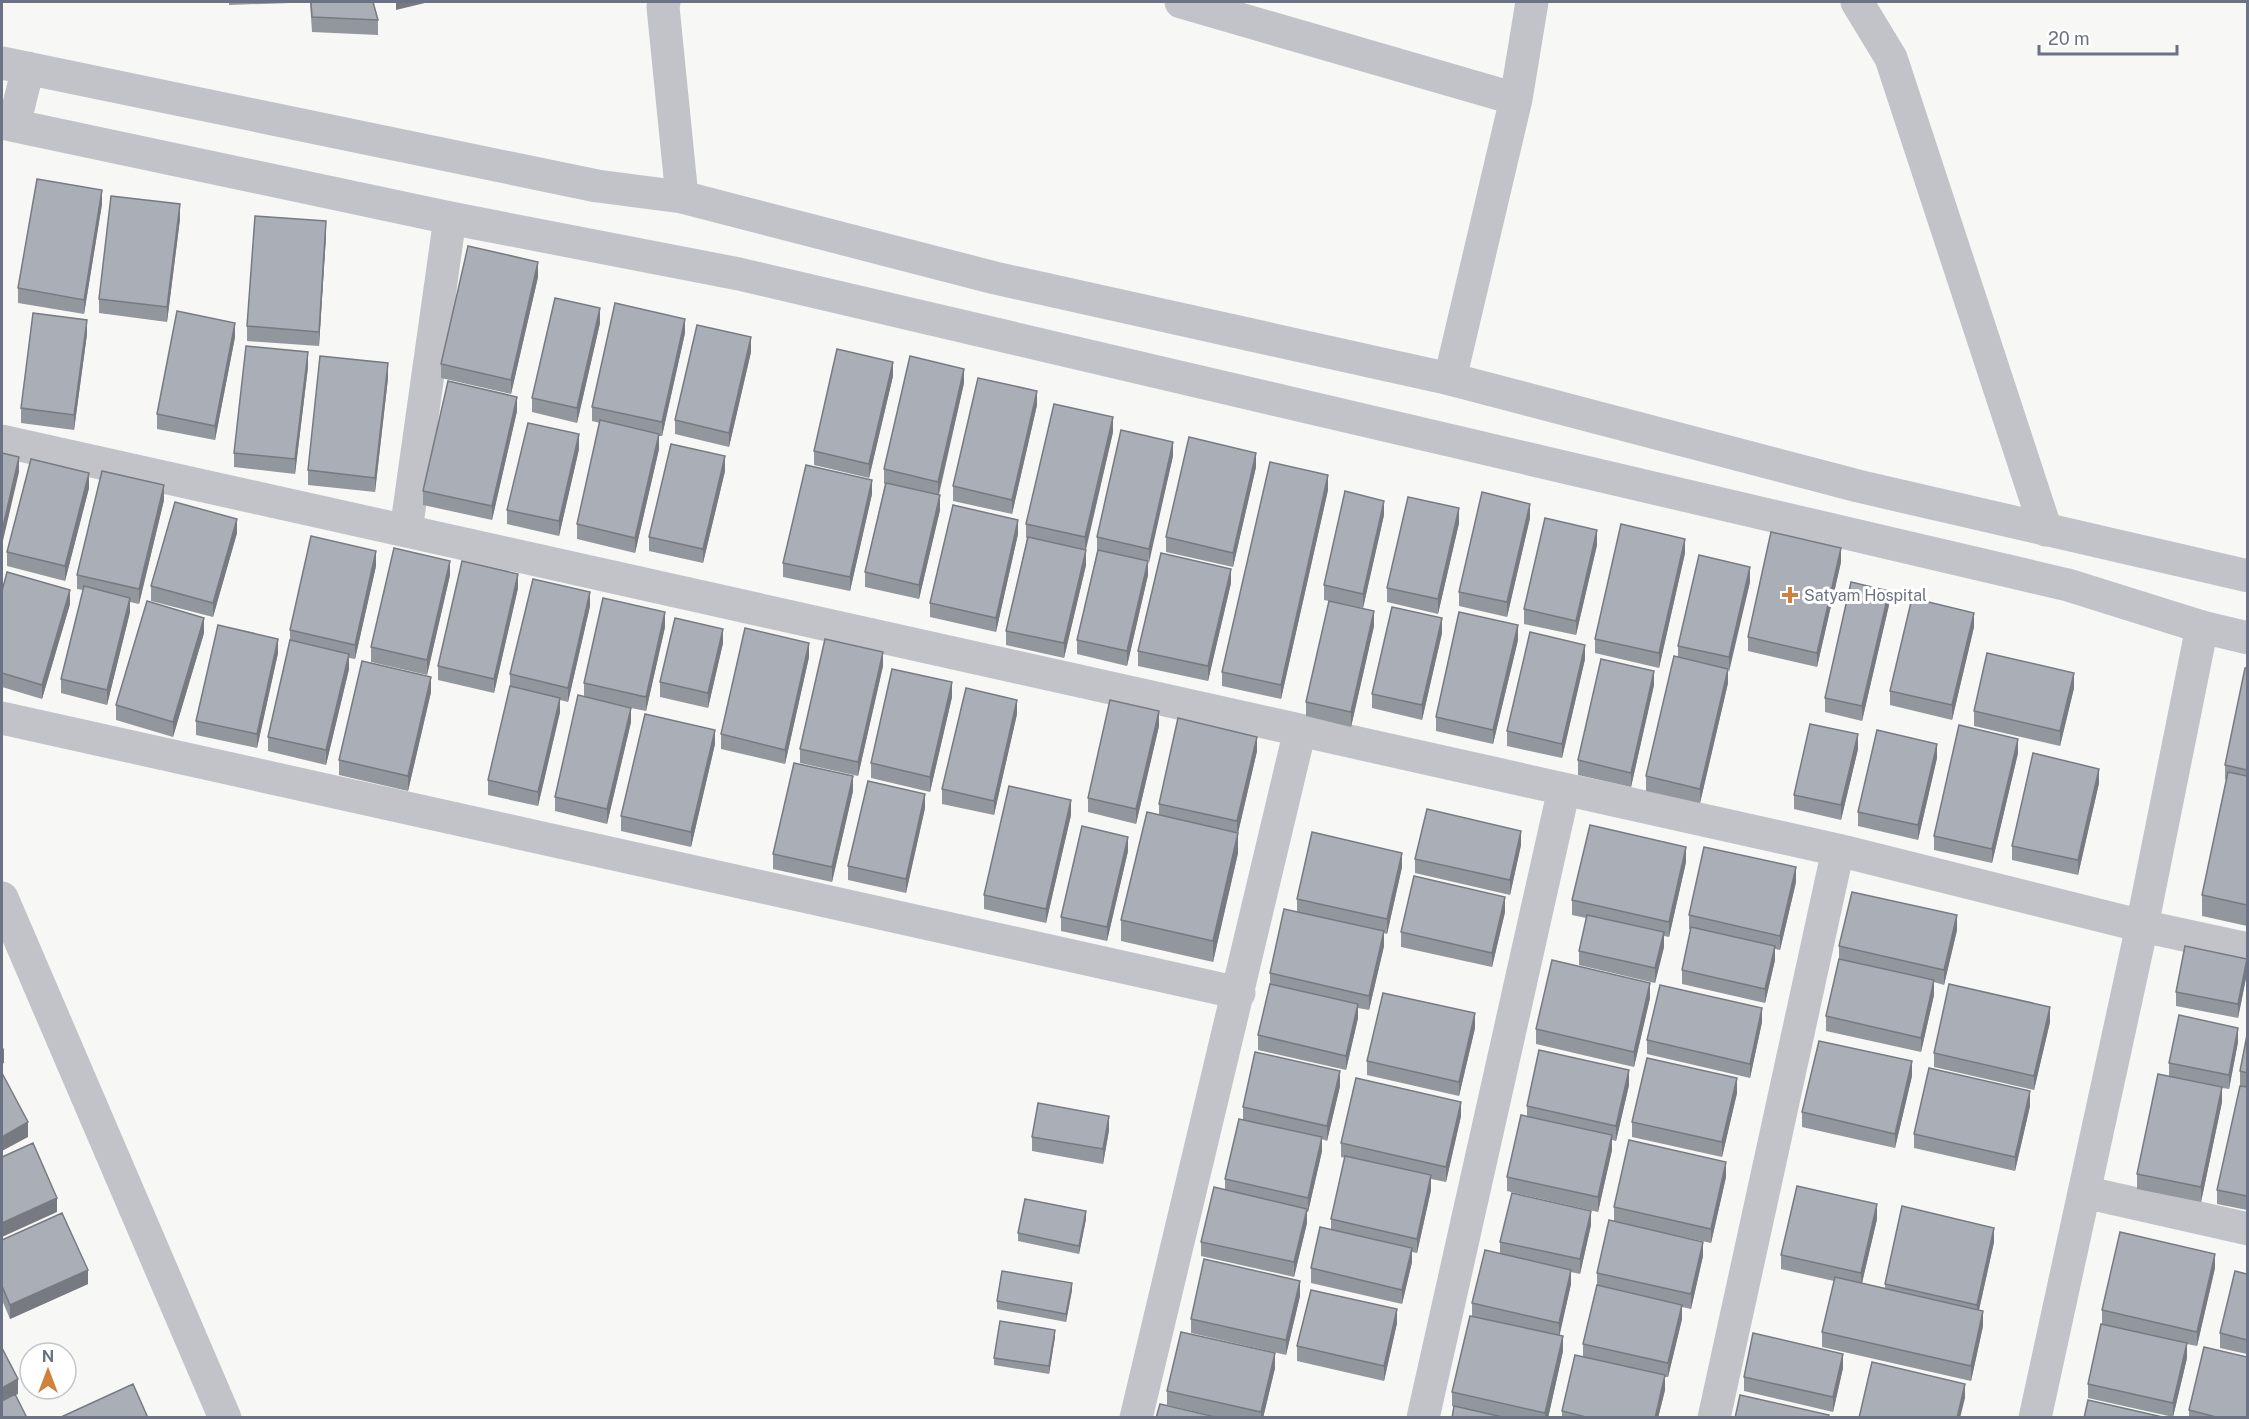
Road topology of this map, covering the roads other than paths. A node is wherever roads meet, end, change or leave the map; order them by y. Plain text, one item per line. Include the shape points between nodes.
1 (664, 2) edge
2 (1181, 2) edge
3 (1532, 2) edge
4 (1857, 2) edge
5 (15, 65) edge
6 (1516, 99) junction
7 (8, 124) edge
8 (682, 196) junction
9 (450, 218) junction
10 (1450, 379) junction
11 (2, 441) edge
12 (2046, 530) junction
13 (406, 531) junction
14 (2247, 576) edge
15 (2202, 627) junction
16 (2247, 638) edge
17 (2, 718) edge
18 (1300, 730) junction
19 (1564, 789) junction
20 (1838, 850) junction
21 (2, 898) edge
22 (2142, 926) junction
23 (2247, 949) edge
24 (1239, 993) junction
25 (2084, 1192) junction
26 (2247, 1229) edge
27 (225, 1418) edge
28 (1136, 1418) edge
29 (1422, 1418) edge
30 (1714, 1418) edge
31 (2035, 1418) edge

1 - 8 street
2 - 6 street
3 - 6 street
4 - 12 street via 1891,58
5 - 7 street
5 - 8 street via 597,186
6 - 10 street
7 - 9 street
8 - 10 street via 994,278
9 - 13 street
9 - 15 street via 774,282 2068,585
10 - 12 street via 1846,483
11 - 13 street
12 - 14 street
13 - 18 street
15 - 16 street
15 - 22 street
17 - 24 street
18 - 19 street
18 - 24 street
19 - 20 street
19 - 29 street
20 - 22 street
20 - 30 street
21 - 27 street
22 - 23 street
22 - 25 street
24 - 28 street
25 - 26 street
25 - 31 street

